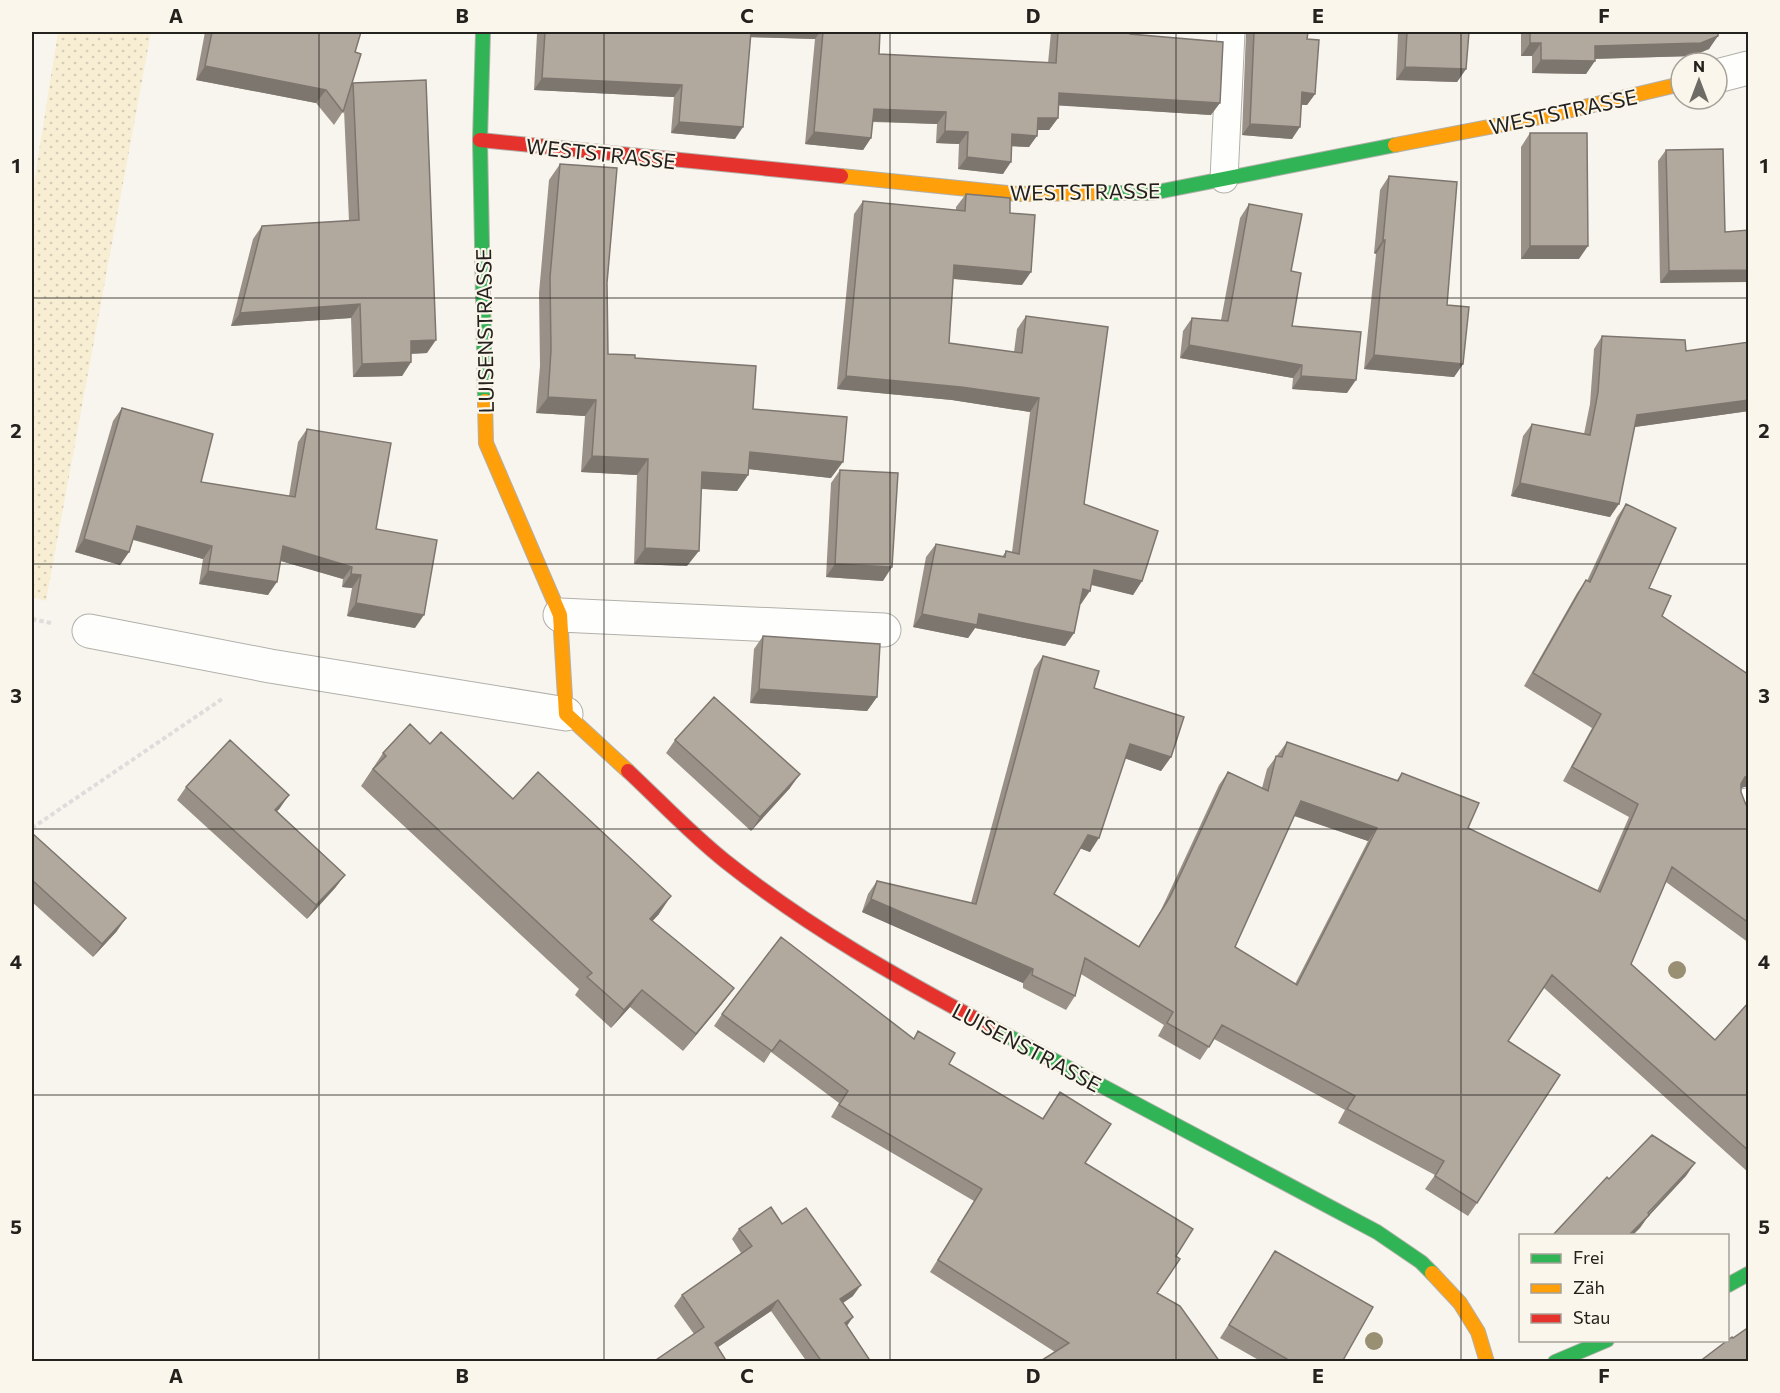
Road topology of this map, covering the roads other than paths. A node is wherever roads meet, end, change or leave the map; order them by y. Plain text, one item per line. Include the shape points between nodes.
1 (483, 32) edge
2 (1232, 32) edge
3 (1749, 68) edge
4 (1729, 73) edge
5 (1669, 87) edge
6 (480, 140) junction
7 (1224, 179) junction
8 (560, 615) junction
9 (884, 630) dead end
10 (89, 631) dead end
11 (566, 714) junction
12 (1749, 1274) edge
13 (1729, 1284) edge
14 (1604, 1342) edge
15 (1487, 1362) edge
16 (1555, 1362) edge

1 - 6 street, LUISENSTRASSE
2 - 7 lane
3 - 4 street
5 - 7 street, WESTSTRASSE via 1546,116
6 - 7 street, WESTSTRASSE via 1017,194 1152,193
6 - 8 street, LUISENSTRASSE via 486,443
8 - 9 street
8 - 11 street, LUISENSTRASSE
10 - 11 street via 270,666
11 - 15 street, LUISENSTRASSE via 724,860 819,930 931,996 1377,1232 1421,1262 1460,1303 1478,1332
12 - 13 street
14 - 16 street

